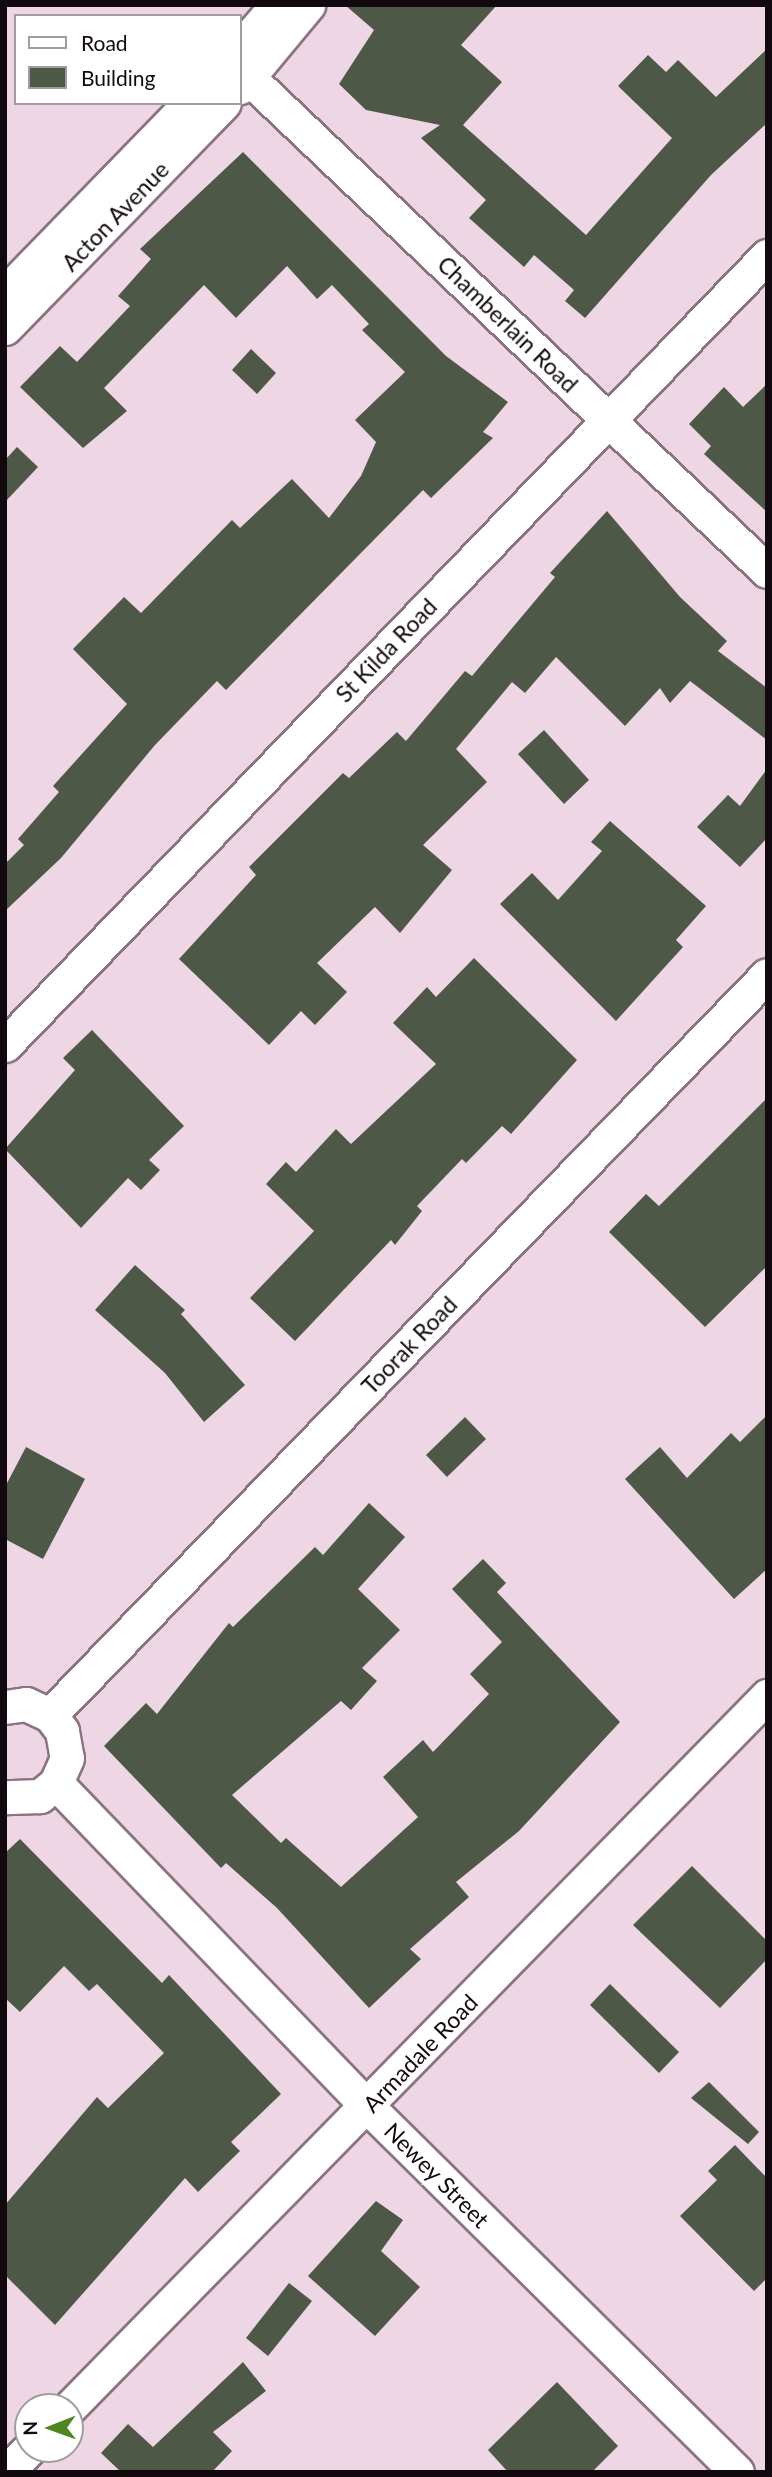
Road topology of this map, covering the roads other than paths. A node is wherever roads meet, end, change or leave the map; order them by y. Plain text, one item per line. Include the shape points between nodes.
1 (297, 6) edge
2 (243, 71) edge
3 (188, 105) edge
4 (222, 105) edge
5 (767, 256) edge
6 (5, 293) edge
7 (5, 328) edge
8 (608, 419) junction
9 (767, 572) edge
10 (767, 975) edge
11 (5, 1045) edge
12 (767, 1696) edge
13 (5, 1707) edge
14 (50, 1715) junction
15 (56, 1783) junction
16 (5, 1797) edge
17 (368, 2106) junction
18 (84, 2393) edge
19 (717, 2465) edge

1 - 2 street
2 - 8 street, Chamberlain Road
3 - 6 street, Acton Avenue
4 - 7 street, Acton Avenue
5 - 8 street, St Kilda Road
8 - 9 street, Chamberlain Road
8 - 11 street, St Kilda Road
10 - 14 street, Toorak Road
12 - 17 street, Armadale Road
13 - 14 street via 26,1704
14 - 15 street via 62,1731 66,1758
15 - 16 street via 40,1796
15 - 17 street, Newey Street
17 - 18 street, Armadale Road
17 - 19 street, Newey Street

